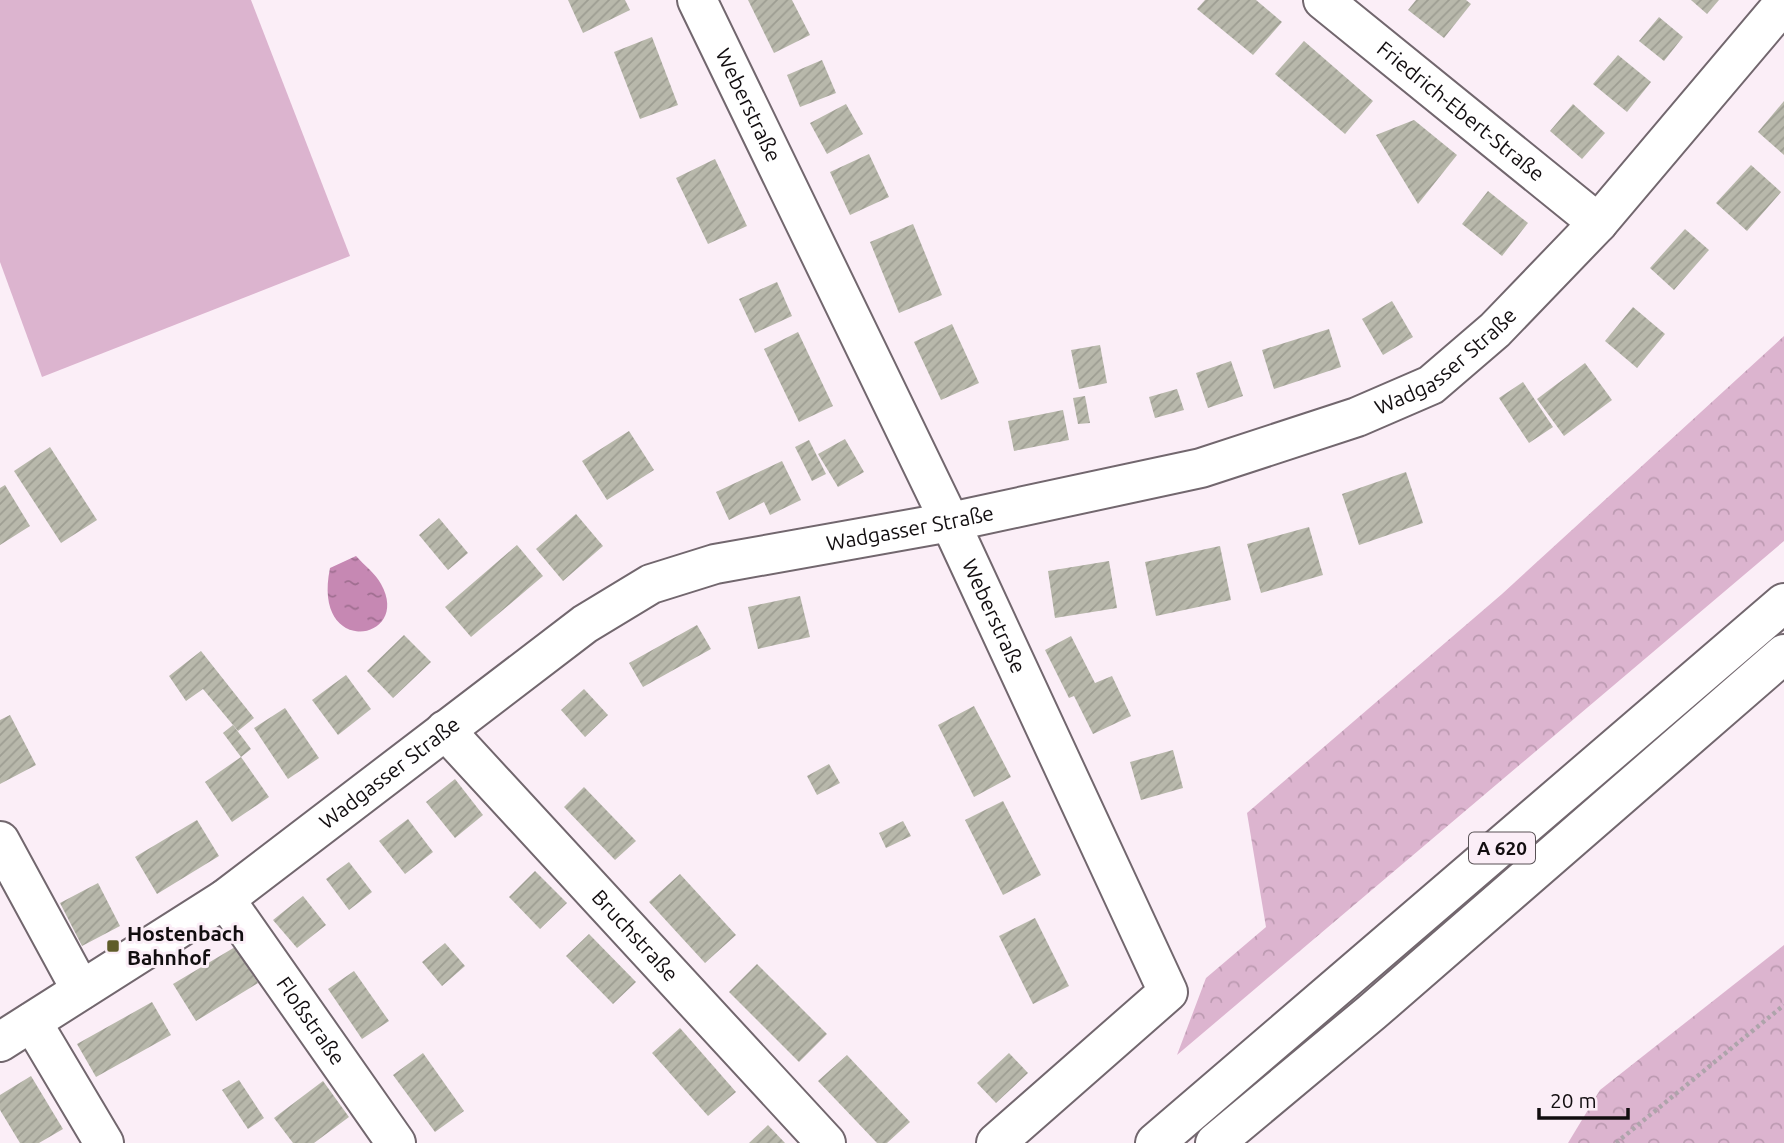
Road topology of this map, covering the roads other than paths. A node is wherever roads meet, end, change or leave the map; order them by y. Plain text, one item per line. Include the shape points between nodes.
1 (697, 0) edge
2 (1323, 0) edge
3 (1784, 3) edge
4 (1598, 223) junction
5 (950, 522) junction
6 (1784, 603) edge
7 (1784, 654) edge
8 (445, 730) junction
9 (0, 841) edge
10 (225, 899) junction
11 (81, 990) junction
12 (32, 1022) junction
13 (0, 1042) edge
14 (104, 1143) edge
15 (396, 1143) edge
16 (826, 1143) edge
17 (996, 1143) edge
18 (1155, 1143) edge
19 (1215, 1143) edge

1 - 5 main road, Weberstraße
2 - 4 main road, Friedrich-Ebert-Straße
3 - 4 main road, Wadgasser Straße
4 - 5 main road, Wadgasser Straße via 1495,330 1432,385 1357,417 1201,468
5 - 8 main road, Wadgasser Straße via 715,564 651,584 586,624
5 - 17 main road, Weberstraße via 1168,992
6 - 18 main road, A 620
7 - 19 main road, A 620
8 - 10 main road, Wadgasser Straße
8 - 16 main road, Bruchstraße
9 - 11 main road
10 - 11 main road, Wadgasser Straße
10 - 15 main road, Floßstraße
11 - 12 main road, Wadgasser Straße
12 - 13 main road, Wadgasser Straße
12 - 14 main road

